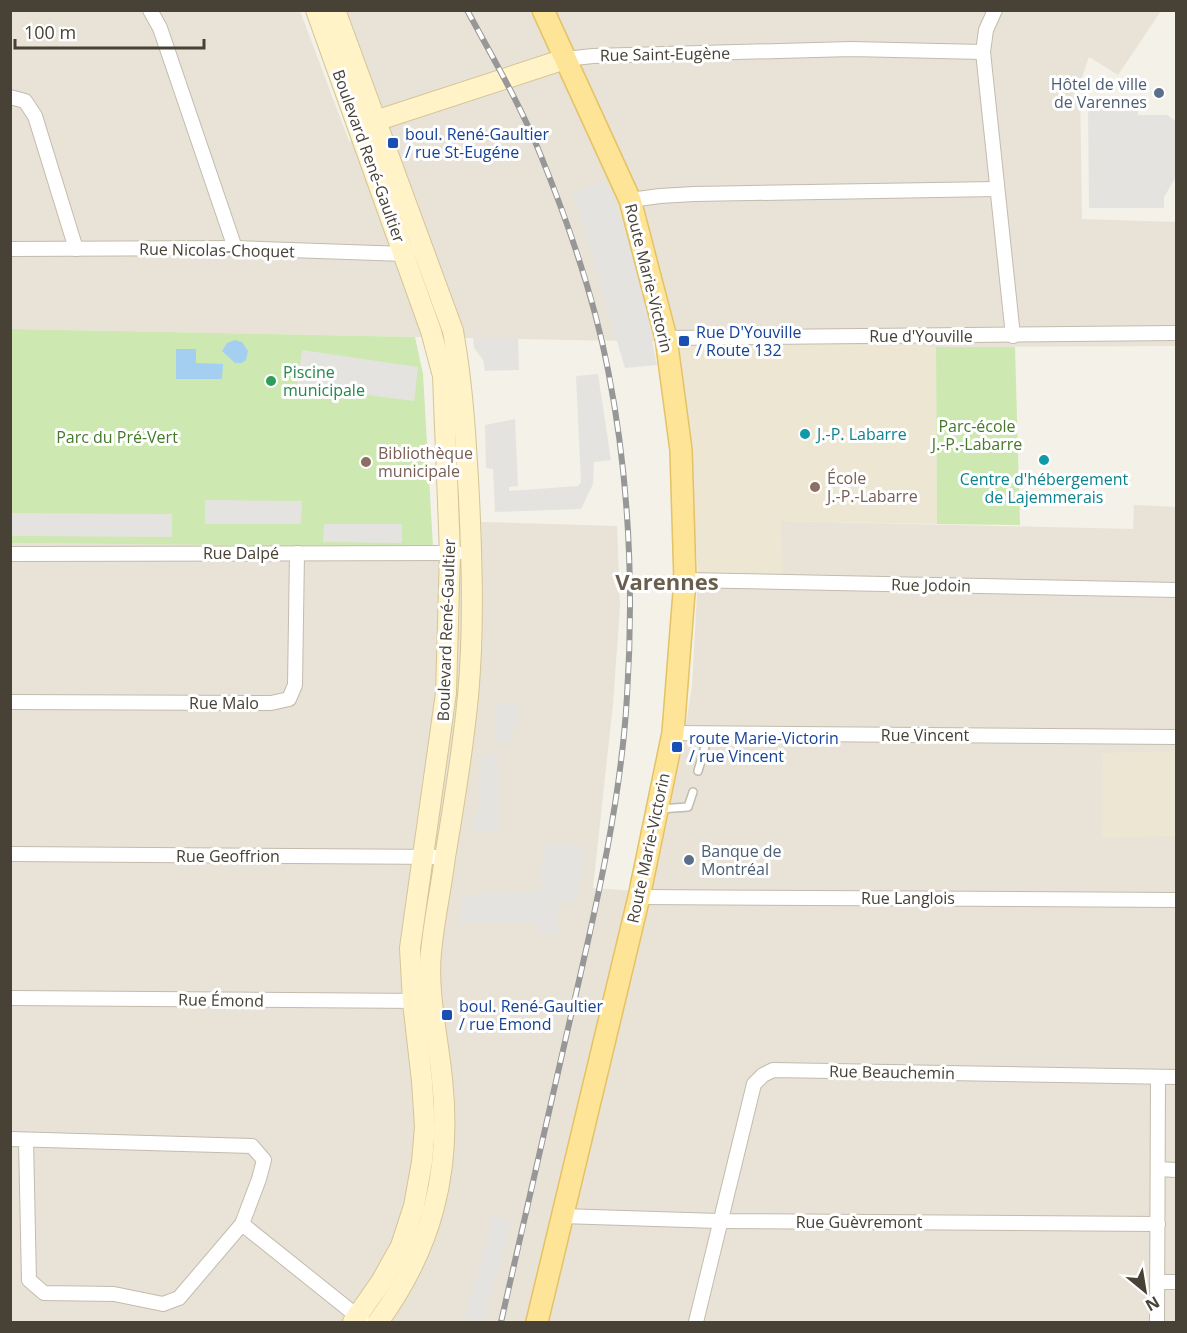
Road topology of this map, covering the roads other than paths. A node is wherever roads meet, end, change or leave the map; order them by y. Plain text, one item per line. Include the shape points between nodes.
1 (150, 10) edge
2 (316, 10) edge
3 (336, 10) edge
4 (543, 10) edge
5 (995, 10) edge
6 (983, 52) junction
7 (565, 59) junction
8 (10, 97) edge
9 (367, 124) junction
10 (996, 189) junction
11 (630, 200) junction
12 (235, 248) junction
13 (10, 249) edge
14 (76, 249) junction
15 (414, 252) junction
16 (1176, 333) edge
17 (1013, 336) junction
18 (666, 338) junction
19 (452, 374) junction
20 (297, 553) junction
21 (450, 553) junction
22 (10, 554) edge
23 (471, 554) junction
24 (685, 580) junction
25 (1176, 590) edge
26 (10, 702) edge
27 (673, 733) junction
28 (709, 733) junction
29 (1176, 737) edge
30 (698, 771) dead end
31 (693, 792) dead end
32 (657, 809) junction
33 (10, 854) edge
34 (424, 857) junction
35 (446, 857) junction
36 (639, 897) junction
37 (1176, 900) edge
38 (10, 998) edge
39 (423, 1001) junction
40 (1158, 1077) junction
41 (1176, 1077) edge
42 (10, 1139) edge
43 (26, 1140) junction
44 (1158, 1169) junction
45 (1176, 1170) edge
46 (561, 1216) junction
47 (719, 1221) junction
48 (242, 1224) junction
49 (1158, 1224) junction
50 (1157, 1282) junction
51 (1176, 1282) edge
52 (358, 1321) edge
53 (378, 1323) edge
54 (537, 1323) edge
55 (696, 1323) edge
56 (1157, 1323) edge

1 - 12 street via 160,28
2 - 9 street, Boulevard René-Gaultier
3 - 9 street, Boulevard René-Gaultier
4 - 7 main road, Route Marie-Victorin
5 - 6 street via 986,30
6 - 7 street, Rue Saint-Eugène via 851,50
6 - 10 street
7 - 9 street, Rue Saint-Eugène
7 - 11 main road, Route Marie-Victorin
8 - 14 street via 25,101 35,116
9 - 15 street, Boulevard René-Gaultier
10 - 11 street via 694,194
10 - 17 street
11 - 18 main road, Route Marie-Victorin
12 - 14 street, Rue Nicolas-Choquet
12 - 15 street, Rue Nicolas-Choquet
13 - 14 street, Rue Nicolas-Choquet
15 - 19 street, Boulevard René-Gaultier via 431,330
16 - 17 street, Rue d'Youville
17 - 18 street, Rue d'Youville
18 - 24 main road, Route Marie-Victorin via 681,450
19 - 21 street, Boulevard René-Gaultier
19 - 23 street, Boulevard René-Gaultier
20 - 21 street, Rue Dalpé
20 - 22 street, Rue Dalpé
20 - 26 street, Rue Malo via 295,685 289,699 271,703
21 - 23 street, Rue Dalpé
21 - 34 street, Boulevard René-Gaultier via 446,693
23 - 35 street, Boulevard René-Gaultier via 468,696
24 - 25 street, Rue Jodoin
24 - 27 main road, Route Marie-Victorin
27 - 28 street, Rue Vincent
27 - 32 main road, Route Marie-Victorin
28 - 29 street, Rue Vincent
28 - 30 lane
31 - 32 lane via 688,807
32 - 36 main road, Route Marie-Victorin
33 - 34 street, Rue Geoffrion
34 - 35 street, Rue Geoffrion
34 - 39 street, Boulevard René-Gaultier via 410,948
35 - 39 street, Boulevard René-Gaultier
36 - 37 street, Rue Langlois
36 - 46 main road, Route Marie-Victorin
38 - 39 street, Rue Émond
39 - 52 street, Boulevard René-Gaultier via 424,1127 414,1206 401,1246
39 - 53 street, Boulevard René-Gaultier via 442,1080 442,1168 434,1213 416,1262
40 - 41 street, Rue Beauchemin
40 - 44 street
40 - 47 street, Rue Beauchemin via 773,1070 754,1084
42 - 43 street
43 - 48 street via 252,1146 264,1160
43 - 48 street via 29,1280 44,1293 114,1294 163,1304 179,1298
44 - 45 street
44 - 49 street
46 - 47 street, Rue Guèvremont
46 - 54 main road, Route Marie-Victorin
47 - 49 street, Rue Guèvremont
47 - 55 street, Rue Beauchemin
48 - 52 street
49 - 50 street
50 - 51 street
50 - 56 street

